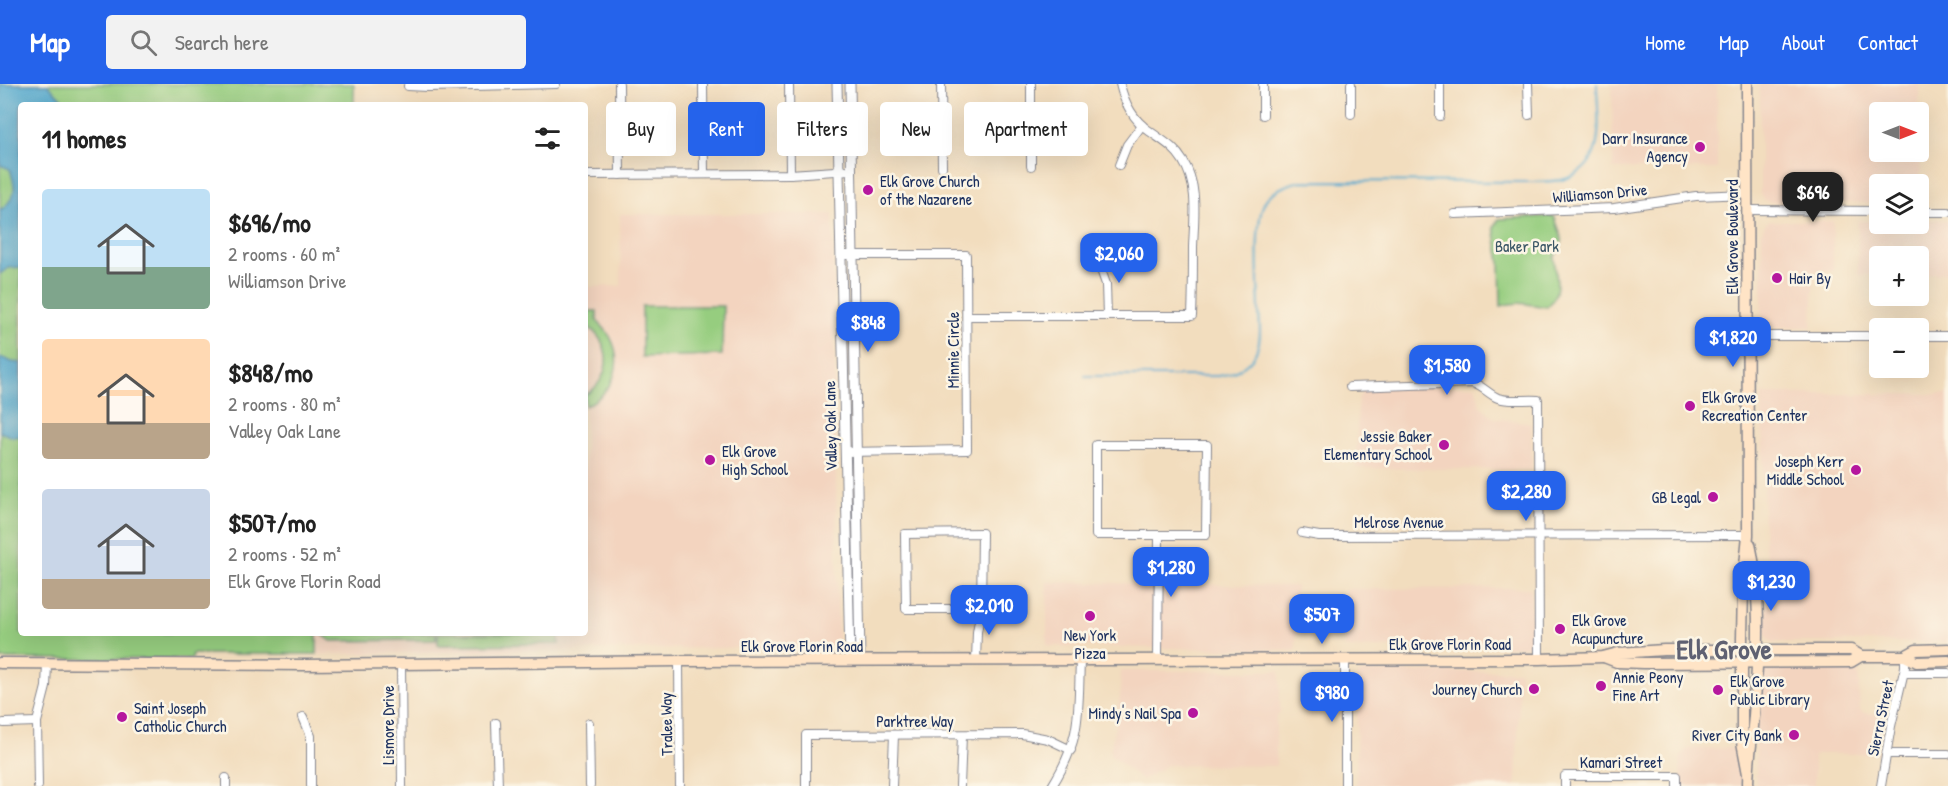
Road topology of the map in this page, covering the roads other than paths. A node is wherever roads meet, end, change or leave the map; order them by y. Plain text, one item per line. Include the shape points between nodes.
1 (556, 84) edge
2 (619, 84) edge
3 (703, 84) edge
4 (789, 84) edge
5 (837, 84) edge
6 (849, 84) edge
7 (942, 84) edge
8 (1030, 84) edge
9 (1120, 84) edge
10 (1263, 84) edge
11 (1351, 84) edge
12 (1440, 84) edge
13 (1528, 84) edge
14 (1747, 84) edge
15 (408, 86) dead end
16 (1352, 114) dead end
17 (1263, 115) dead end
18 (1529, 115) dead end
19 (1440, 116) dead end
20 (1142, 125) junction
21 (1119, 165) dead end
22 (1031, 166) dead end
23 (942, 167) dead end
24 (838, 170) junction
25 (850, 170) junction
26 (704, 174) junction
27 (790, 174) junction
28 (588, 175) edge
29 (620, 175) junction
30 (1748, 194) junction
31 (1747, 210) junction
32 (1869, 211) edge
33 (1929, 212) edge
34 (1948, 212) edge
35 (1455, 214) dead end
36 (841, 255) junction
37 (853, 255) junction
38 (1098, 261) dead end
39 (967, 316) junction
40 (1107, 316) junction
41 (1748, 336) junction
42 (1869, 336) edge
43 (1929, 336) edge
44 (1948, 336) edge
45 (1350, 387) dead end
46 (851, 452) junction
47 (1302, 533) dead end
48 (1539, 535) junction
49 (1748, 535) junction
50 (1159, 536) junction
51 (981, 609) junction
52 (1948, 649) edge
53 (1742, 650) junction
54 (1756, 650) junction
55 (1861, 656) junction
56 (1905, 656) junction
57 (1604, 657) junction
58 (1345, 659) junction
59 (1539, 659) junction
60 (855, 660) junction
61 (976, 660) junction
62 (1080, 660) junction
63 (1158, 660) junction
64 (679, 661) junction
65 (1948, 661) edge
66 (1742, 662) junction
67 (1756, 662) junction
68 (0, 663) edge
69 (401, 663) junction
70 (47, 664) junction
71 (1904, 673) junction
72 (1948, 673) edge
73 (303, 717) dead end
74 (37, 722) junction
75 (4, 723) dead end
76 (496, 723) dead end
77 (589, 723) dead end
78 (894, 735) junction
79 (962, 735) junction
80 (1071, 750) junction
81 (1887, 754) junction
82 (1948, 754) edge
83 (1748, 780) edge
84 (38, 786) edge
85 (311, 786) edge
86 (402, 786) edge
87 (498, 786) edge
88 (590, 786) edge
89 (680, 786) edge
90 (806, 786) edge
91 (892, 786) edge
92 (960, 786) edge
93 (1052, 786) edge
94 (1345, 786) edge
95 (1566, 786) edge
96 (1677, 786) edge
97 (1881, 786) edge

1 - 15 street
2 - 29 street
3 - 26 street
4 - 27 street
5 - 24 street, Valley Oak Lane
6 - 25 street, Valley Oak Lane
7 - 23 street
8 - 22 street
9 - 20 street via 1128,107
10 - 17 street
11 - 16 street
12 - 19 street
13 - 18 street
14 - 30 main road, Elk Grove Boulevard
20 - 21 street via 1127,145
20 - 40 street via 1177,152 1192,182 1192,316
24 - 25 street
24 - 27 street
24 - 36 street, Valley Oak Lane
25 - 37 street, Valley Oak Lane
26 - 27 street
26 - 29 street
28 - 29 street
30 - 31 main road, Elk Grove Boulevard
30 - 35 street, Williamson Drive via 1696,196 1614,208
31 - 32 street
31 - 41 main road, Elk Grove Boulevard
33 - 34 street
36 - 37 street, Minnie Circle
36 - 46 street, Valley Oak Lane
37 - 39 street, Minnie Circle via 966,255
37 - 46 street, Valley Oak Lane
38 - 40 street via 1106,284
39 - 40 street
39 - 46 street, Minnie Circle via 967,450
41 - 42 street
41 - 49 main road, Elk Grove Boulevard
43 - 44 street
45 - 48 street via 1472,383 1503,399 1538,400
46 - 60 street, Valley Oak Lane
47 - 48 street, Melrose Avenue
48 - 49 street, Melrose Avenue
48 - 59 street
49 - 53 main road, Elk Grove Boulevard
49 - 54 main road, Elk Grove Boulevard via 1756,573
50 - 50 street via 1096,536 1096,445 1207,445 1206,535
50 - 63 street
51 - 51 street via 982,533 905,534 906,609
51 - 61 street
52 - 56 main road, Elk Grove Florin Road via 1916,650
53 - 54 main road, Elk Grove Florin Road
53 - 57 main road, Elk Grove Florin Road via 1664,650
53 - 66 main road, Elk Grove Boulevard
54 - 55 main road, Elk Grove Florin Road via 1851,650
54 - 67 main road, Elk Grove Boulevard
55 - 56 main road, Elk Grove Florin Road
55 - 67 main road, Elk Grove Florin Road via 1851,662
56 - 65 main road, Elk Grove Florin Road via 1917,662
56 - 71 street, Sierra Street
57 - 59 main road, Elk Grove Florin Road
57 - 66 main road, Elk Grove Florin Road via 1617,662 1644,663
58 - 59 main road, Elk Grove Florin Road
58 - 63 main road, Elk Grove Florin Road
58 - 94 street
60 - 61 main road, Elk Grove Florin Road
60 - 64 main road, Elk Grove Florin Road
61 - 62 main road, Elk Grove Florin Road
62 - 63 main road, Elk Grove Florin Road
62 - 80 street via 1080,710
64 - 69 main road, Elk Grove Florin Road
64 - 89 street, Tralee Way
66 - 67 main road, Elk Grove Florin Road
66 - 83 main road, Elk Grove Boulevard via 1742,742
67 - 83 main road, Elk Grove Boulevard
68 - 70 main road, Elk Grove Florin Road
69 - 70 main road, Elk Grove Florin Road
69 - 86 street, Lismore Drive
70 - 74 street
71 - 72 street
71 - 81 street, Sierra Street
73 - 85 street via 311,736
74 - 75 street
74 - 84 street
76 - 87 street
77 - 88 street
78 - 79 street, Parktree Way
78 - 90 street, Parktree Way via 806,735
78 - 91 street
79 - 80 street, Parktree Way via 1032,735
79 - 92 street
80 - 93 street
81 - 82 street
81 - 97 street, Sierra Street
95 - 96 street, Kamari Street via 1565,776 1677,776

